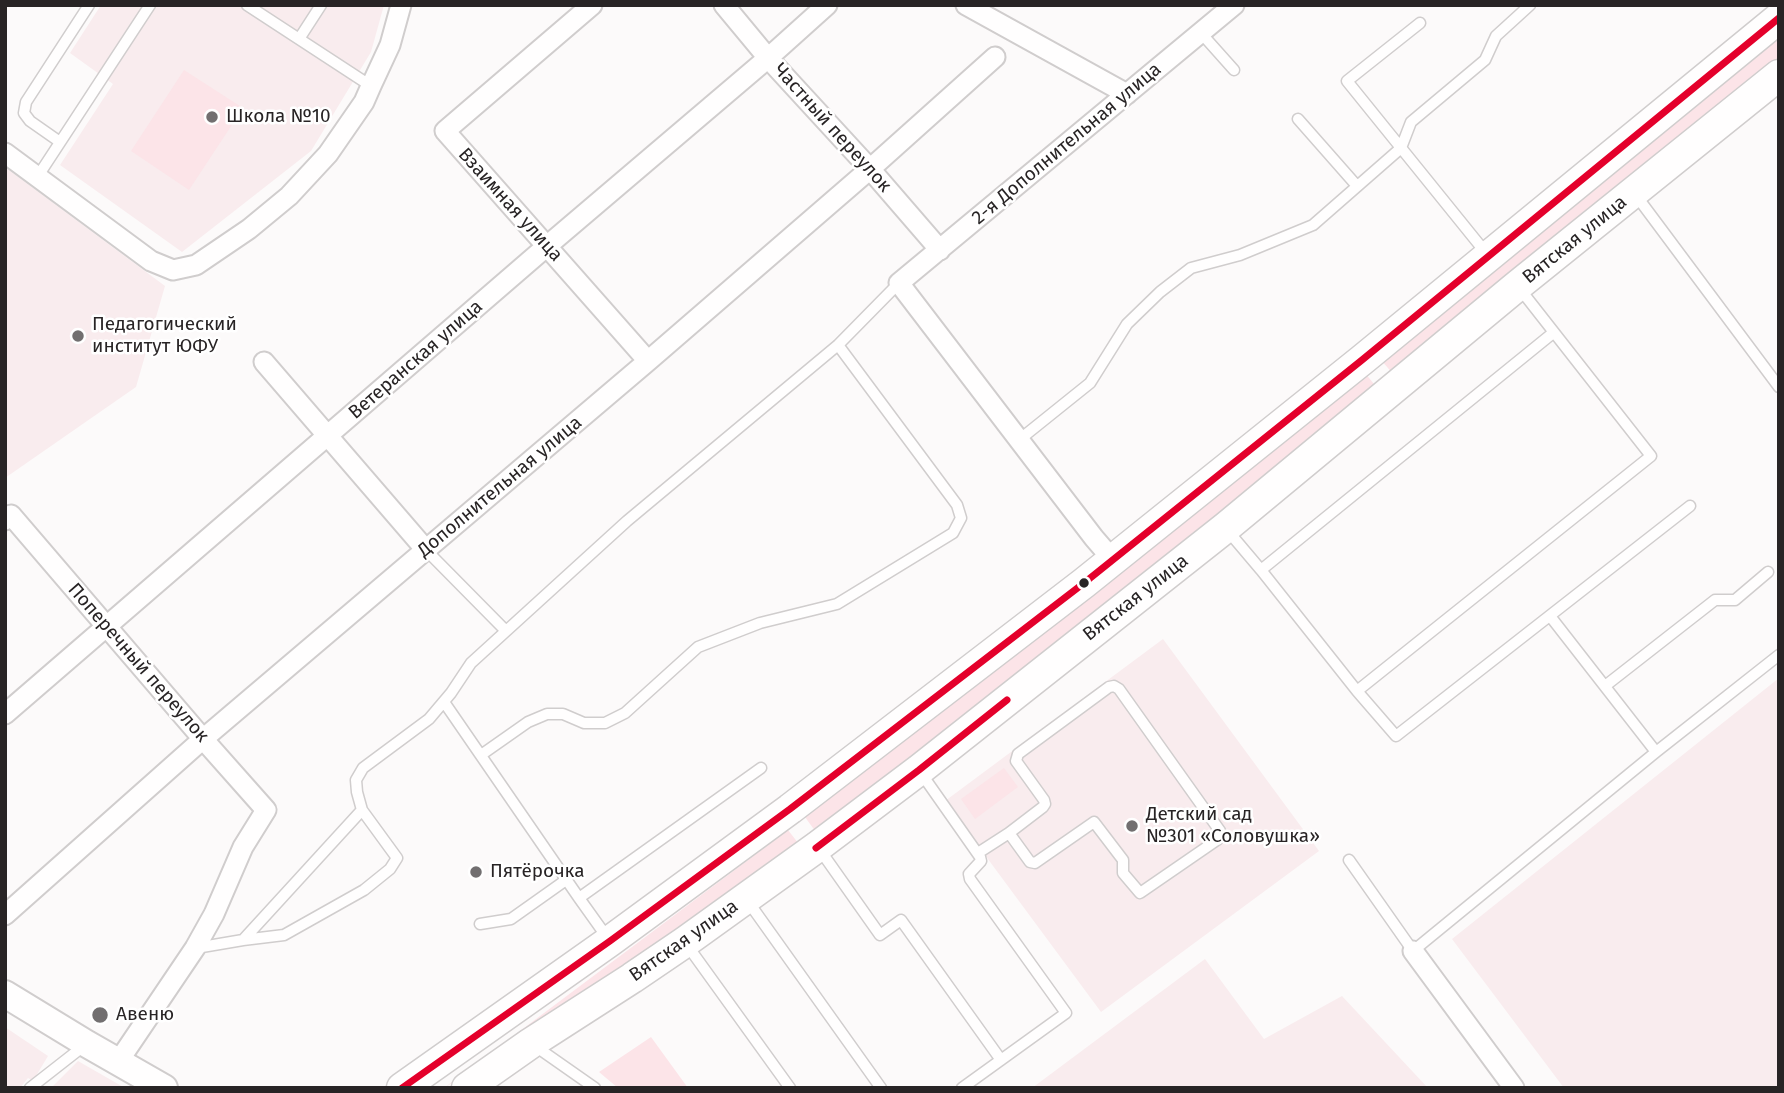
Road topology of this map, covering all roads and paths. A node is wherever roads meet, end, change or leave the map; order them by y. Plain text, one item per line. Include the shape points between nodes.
1 (89, 5) edge
2 (150, 5) edge
3 (247, 5) edge
4 (321, 5) edge
5 (401, 5) edge
6 (592, 5) edge
7 (724, 5) edge
8 (827, 5) edge
9 (966, 5) edge
10 (1234, 5) edge
11 (1530, 5) edge
12 (1779, 18) edge
13 (1420, 23) dead end
14 (1201, 33) junction
15 (299, 39) junction
16 (995, 57) dead end
17 (768, 58) junction
18 (1234, 70) dead end
19 (371, 86) junction
20 (1765, 92) edge
21 (1126, 94) junction
22 (1298, 119) dead end
23 (60, 142) junction
24 (1401, 148) junction
25 (5, 153) edge
26 (870, 169) junction
27 (38, 176) junction
28 (1357, 186) junction
29 (1634, 193) junction
30 (547, 246) junction
31 (940, 250) junction
32 (1488, 256) junction
33 (899, 283) junction
34 (1517, 286) junction
35 (1552, 333) junction
36 (838, 345) junction
37 (1362, 360) junction
38 (648, 361) junction
39 (264, 362) dead end
40 (1779, 387) edge
41 (1391, 392) junction
42 (328, 436) junction
43 (1019, 440) junction
44 (1690, 506) dead end
45 (8, 517) edge
46 (1225, 528) junction
47 (426, 550) junction
48 (1113, 560) junction
49 (1261, 570) junction
50 (1768, 572) dead end
51 (1550, 616) junction
52 (107, 626) junction
53 (506, 631) junction
54 (1779, 655) edge
55 (1605, 686) junction
56 (1357, 691) junction
57 (444, 702) junction
58 (5, 714) edge
59 (203, 739) junction
60 (1656, 752) junction
61 (481, 755) junction
62 (761, 768) dead end
63 (919, 770) junction
64 (790, 809) junction
65 (362, 810) junction
66 (1009, 832) junction
67 (817, 846) junction
68 (978, 853) junction
69 (1349, 860) dead end
70 (566, 880) junction
71 (579, 898) junction
72 (746, 899) junction
73 (5, 915) edge
74 (480, 925) dead end
75 (243, 940) junction
76 (610, 941) junction
77 (685, 942) junction
78 (195, 948) junction
79 (1413, 951) junction
80 (5, 993) edge
81 (531, 1042) junction
82 (87, 1044) junction
83 (1001, 1060) junction
84 (118, 1062) junction
85 (30, 1088) edge
86 (164, 1088) edge
87 (402, 1088) edge
88 (467, 1088) edge
89 (595, 1088) edge
90 (790, 1088) edge
91 (881, 1088) edge
92 (962, 1088) edge
93 (1514, 1088) edge

1 - 23 lane via 26,102 24,113 30,121
2 - 23 lane
3 - 15 lane
4 - 15 lane
5 - 19 street
6 - 30 street, Взаимная улица via 445,131
7 - 17 street, Частный переулок
8 - 17 street, Ветеранская улица
9 - 21 street
10 - 14 street, 2-я Дополнительная улица
11 - 24 lane via 1496,36 1485,60 1411,122
12 - 32 main road
13 - 24 lane via 1347,81
14 - 18 lane
14 - 21 street, 2-я Дополнительная улица
15 - 19 lane
16 - 26 street, Дополнительная улица
17 - 26 street, Частный переулок
17 - 30 street, Ветеранская улица
19 - 27 street via 328,154 289,196 196,265 173,270 152,261
20 - 29 main road, Вятская улица
21 - 31 street, 2-я Дополнительная улица
22 - 28 lane
23 - 27 lane
24 - 28 lane
24 - 32 lane
25 - 27 street
26 - 31 street, Частный переулок
26 - 38 street, Дополнительная улица
28 - 43 lane via 1313,225 1240,255 1191,268 1127,324 1090,383
29 - 34 main road, Вятская улица
29 - 40 lane
30 - 38 street, Взаимная улица
30 - 42 street, Ветеранская улица
31 - 33 street, 2-я Дополнительная улица
32 - 37 main road
33 - 36 lane
33 - 43 street
34 - 35 lane
34 - 41 main road, Вятская улица
35 - 49 lane
35 - 56 lane via 1651,456
36 - 53 lane via 627,521
36 - 61 lane via 957,505 961,517 953,533 837,604 760,623 698,647 625,713 605,723 547,714
37 - 41 main road via 1386,371
37 - 48 main road
38 - 47 street, Дополнительная улица
39 - 42 street
41 - 46 main road, Вятская улица
42 - 47 street
42 - 52 street, Ветеранская улица
43 - 48 street
44 - 51 lane
45 - 52 street, Поперечный переулок
46 - 49 lane
46 - 63 main road, Вятская улица
47 - 53 lane
47 - 59 street, Дополнительная улица
48 - 64 main road
49 - 56 lane
50 - 55 lane via 1735,600 1715,600
51 - 55 lane
51 - 56 lane via 1396,736
52 - 58 street, Ветеранская улица
52 - 59 street, Поперечный переулок
53 - 57 lane via 471,663
54 - 60 lane
55 - 60 lane
57 - 61 lane
57 - 65 lane via 429,719 363,768 356,780
59 - 73 street, Дополнительная улица
59 - 78 street, Поперечный переулок via 266,810 243,847
60 - 79 lane
61 - 70 lane
62 - 71 lane
63 - 67 main road, Вятская улица
63 - 68 lane
64 - 67 main road via 799,835
64 - 76 main road
65 - 75 lane
65 - 75 lane via 397,858 390,870 284,935
66 - 66 lane via 1045,804 1016,761 1018,754 1114,686 1220,836 1140,893 1123,873 1123,860 1094,822 1035,863
66 - 68 lane
67 - 72 main road, Вятская улица
67 - 83 lane via 880,935 901,920
68 - 83 lane via 981,861 972,869 970,879 1066,1013
69 - 79 lane
70 - 71 lane
70 - 74 lane via 511,919
71 - 76 lane
72 - 77 main road, Вятская улица
72 - 91 lane
75 - 78 lane
76 - 87 main road
77 - 81 main road, Вятская улица
77 - 90 lane
78 - 84 street
79 - 93 street
80 - 82 street
81 - 88 main road, Вятская улица
81 - 89 lane
82 - 84 street
82 - 85 lane
83 - 92 lane
84 - 86 street

